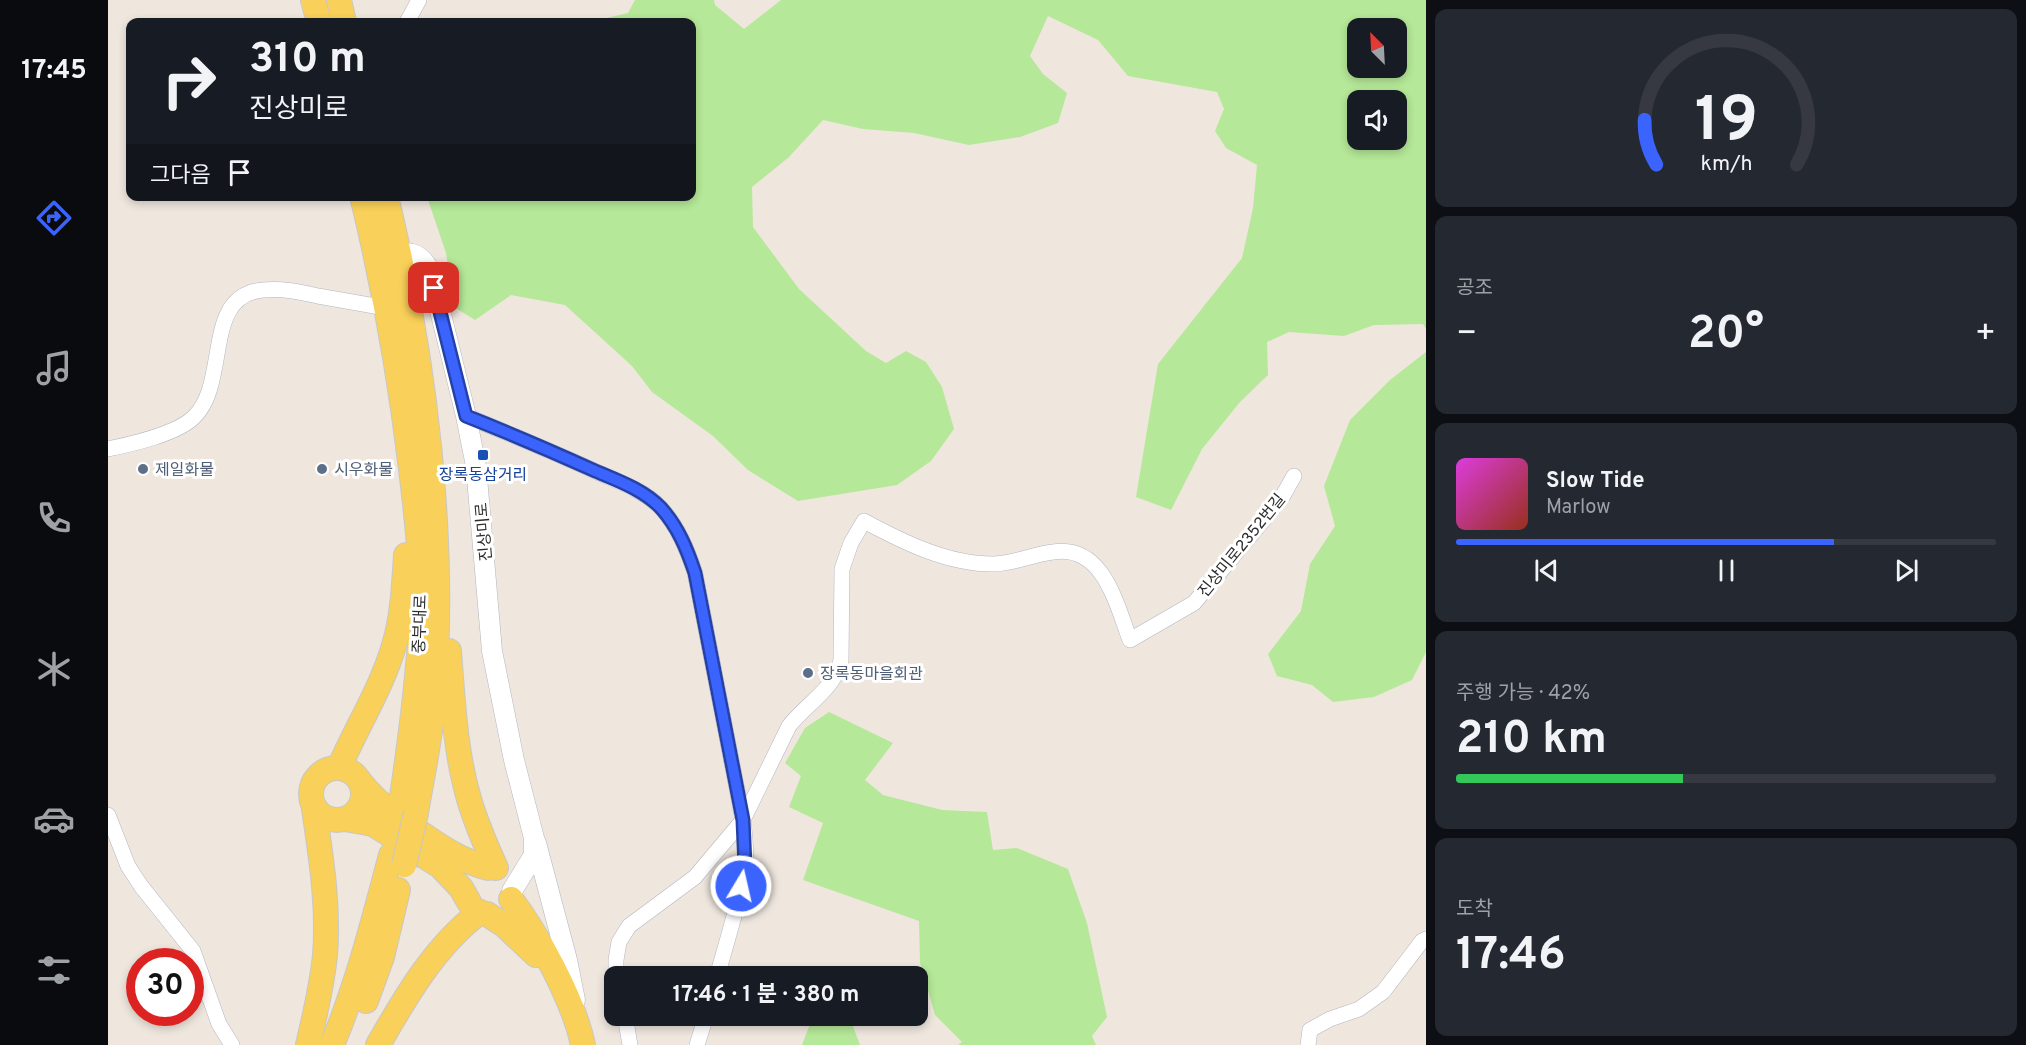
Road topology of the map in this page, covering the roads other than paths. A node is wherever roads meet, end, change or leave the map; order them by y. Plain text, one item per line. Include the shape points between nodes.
1 (313, 0) edge
2 (339, 0) edge
3 (419, 0) edge
4 (318, 18) edge
5 (343, 18) edge
6 (409, 18) edge
7 (364, 201) edge
8 (386, 201) edge
9 (388, 256) junction
10 (386, 308) junction
11 (466, 416) junction
12 (407, 439) junction
13 (108, 449) edge
14 (1294, 476) dead end
15 (435, 503) junction
16 (339, 768) junction
17 (361, 783) junction
18 (314, 808) junction
19 (408, 808) junction
20 (108, 815) edge
21 (345, 819) junction
22 (743, 820) junction
23 (534, 846) junction
24 (397, 860) junction
25 (502, 880) junction
26 (479, 909) junction
27 (1426, 939) edge
28 (616, 966) edge
29 (720, 966) edge
30 (560, 985) junction
31 (627, 1026) edge
32 (703, 1026) edge
33 (582, 1040) edge
34 (232, 1045) edge
35 (308, 1045) edge
36 (332, 1045) edge
37 (350, 1045) edge
38 (378, 1045) edge
39 (630, 1045) edge
40 (697, 1045) edge
41 (1308, 1045) edge

1 - 4 main road
2 - 5 main road
3 - 6 street
7 - 9 main road, 중부대로
8 - 9 main road, 중부대로
9 - 10 main road, 중부대로
9 - 11 street, 진상미로 via 414,254 431,274
9 - 15 main road, 중부대로 via 417,360
10 - 12 main road, 중부대로
10 - 13 street via 282,289 245,295 230,307 223,323 214,380 194,418 175,429
11 - 22 street via 533,442 641,493 676,527 695,573
11 - 23 street, 진상미로 via 481,506 492,651
12 - 16 main road via 404,590 395,642
12 - 19 main road, 중부대로 via 418,527 421,621
14 - 22 street, 진상미로2352번길 via 1281,499 1194,603 1130,640 1106,580 1097,566 1077,552 1052,552 995,564 962,561 864,521 842,569 839,671 789,726
15 - 19 main road, 중부대로 via 438,578 433,708
15 - 25 main road via 455,728 469,798
16 - 17 main road via 350,771
16 - 18 main road via 324,771 312,783
17 - 21 main road via 363,801
17 - 25 main road via 386,811 438,846
18 - 21 main road via 328,819
18 - 35 main road via 326,924 319,1000
19 - 24 main road, bridge
20 - 34 street via 128,866 193,951 219,1024
21 - 26 main road via 373,824 440,866
22 - 28 street, 진상미로2352번길 via 695,877 629,926 619,942
22 - 29 street via 745,866
23 - 25 street
23 - 33 street, 진상미로 via 567,960
24 - 36 main road
24 - 37 main road via 382,957
25 - 26 main road via 502,910
25 - 26 main road via 474,873 469,879 466,894
25 - 30 main road
26 - 30 main road via 520,939
26 - 38 main road via 432,960
27 - 41 street via 1383,992 1359,1009 1310,1030
30 - 33 main road
31 - 39 street
32 - 40 street

